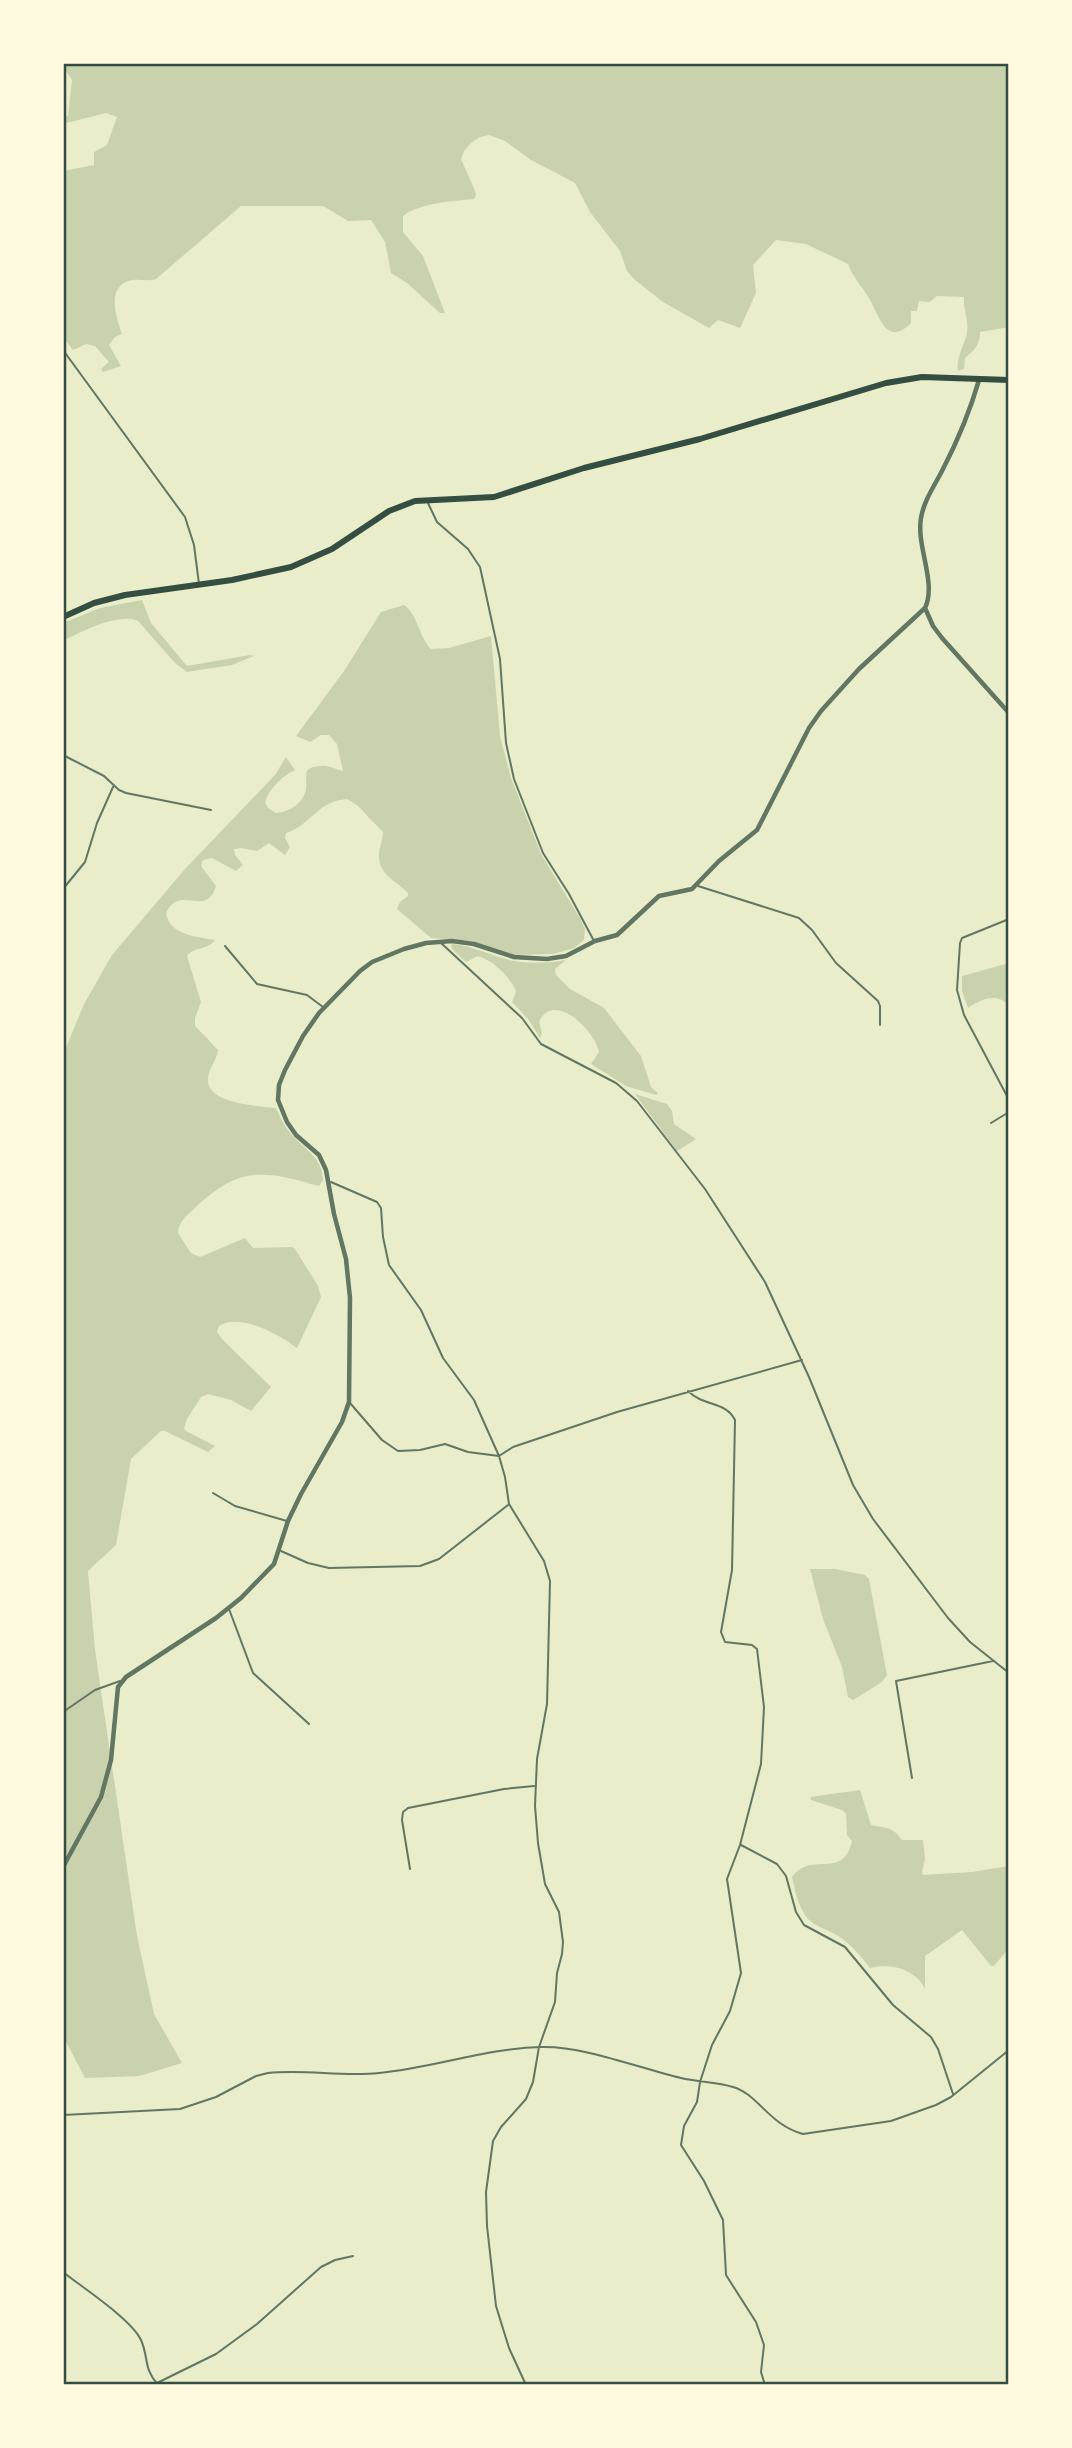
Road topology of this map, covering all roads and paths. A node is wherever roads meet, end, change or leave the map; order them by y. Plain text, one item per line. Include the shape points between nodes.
1 (63, 350) edge
2 (979, 380) junction
3 (1009, 380) edge
4 (426, 499) junction
5 (200, 585) junction
6 (925, 608) junction
7 (63, 617) edge
8 (1009, 713) edge
9 (63, 755) edge
10 (114, 786) junction
11 (211, 810) dead end
12 (697, 885) junction
13 (63, 889) edge
14 (1009, 919) edge
15 (594, 941) junction
16 (440, 942) junction
17 (225, 946) dead end
18 (324, 1007) junction
19 (880, 1025) dead end
20 (1009, 1103) edge
21 (1009, 1112) edge
22 (991, 1123) dead end
23 (329, 1182) junction
24 (802, 1360) junction
25 (688, 1391) junction
26 (349, 1402) junction
27 (499, 1456) junction
28 (213, 1493) dead end
29 (509, 1504) junction
30 (288, 1521) junction
31 (280, 1551) junction
32 (229, 1608) junction
33 (994, 1661) junction
34 (1009, 1674) edge
35 (123, 1680) junction
36 (63, 1712) edge
37 (309, 1724) dead end
38 (912, 1778) dead end
39 (535, 1786) junction
40 (740, 1844) junction
41 (63, 1867) edge
42 (410, 1869) dead end
43 (539, 2047) junction
44 (1009, 2050) edge
45 (700, 2082) junction
46 (954, 2095) junction
47 (63, 2115) edge
48 (353, 2256) dead end
49 (63, 2272) edge
50 (158, 2384) edge
51 (526, 2385) edge
52 (765, 2385) edge

1 - 5 lane via 185,517
2 - 3 main road
2 - 4 main road via 922,377 886,383 505,494
2 - 6 street via 969,413 922,512 920,540 929,590
4 - 5 main road via 389,511 332,549 291,567
4 - 15 lane via 437,522 480,567 500,659 506,743 514,779 544,853
5 - 7 main road via 125,595
6 - 8 street via 942,638
6 - 12 street via 821,711 757,830 719,860
9 - 10 lane
10 - 11 lane via 126,793
10 - 13 lane via 85,862
12 - 15 street via 659,896 617,935
12 - 19 lane via 806,923 836,964 878,1001
14 - 20 lane via 962,938 957,982 964,1015
15 - 16 street via 566,956 530,959 465,942
16 - 18 street via 372,962
16 - 24 lane via 522,1018 541,1044 616,1083 637,1101 736,1235 765,1282
17 - 18 lane via 257,984 307,995
18 - 23 street via 292,1055 279,1085 278,1100 296,1135 318,1155
21 - 22 lane
23 - 26 street via 350,1298
23 - 27 lane via 377,1202 381,1208 390,1265 421,1310 443,1357 474,1400
24 - 25 lane
24 - 33 lane via 842,1461 873,1519 948,1618
25 - 27 lane via 561,1430
25 - 40 lane via 696,1399 727,1409 736,1426 732,1570 721,1632 725,1642 757,1649 765,1723 758,1782
26 - 27 lane via 382,1440 398,1451 444,1444
26 - 30 street
27 - 29 lane
28 - 30 lane via 235,1506
29 - 31 lane via 439,1559 420,1566 329,1568
29 - 39 lane via 544,1561 550,1581 547,1704
30 - 31 street
31 - 32 street via 266,1574
32 - 35 street
32 - 37 lane via 254,1672
33 - 34 lane
33 - 38 lane via 896,1681
35 - 36 lane via 95,1690
35 - 41 street via 118,1687 111,1760 101,1797
39 - 42 lane via 408,1808 402,1820
39 - 43 lane via 545,1884 559,1912 563,1942 555,2002
40 - 45 lane via 727,1879 740,1982
40 - 46 lane via 777,1864 804,1925 845,1947 893,2005 931,2037
43 - 45 lane via 576,2050
43 - 47 lane via 377,2074 268,2073 180,2109
43 - 51 lane via 526,2099 493,2141 486,2192 496,2306
44 - 46 lane
45 - 46 lane via 735,2087 773,2120 803,2134 891,2121
45 - 52 lane via 681,2145 723,2220 726,2274 753,2316 764,2345
48 - 50 lane via 321,2267 216,2354
49 - 50 lane via 132,2327 141,2340 146,2368

